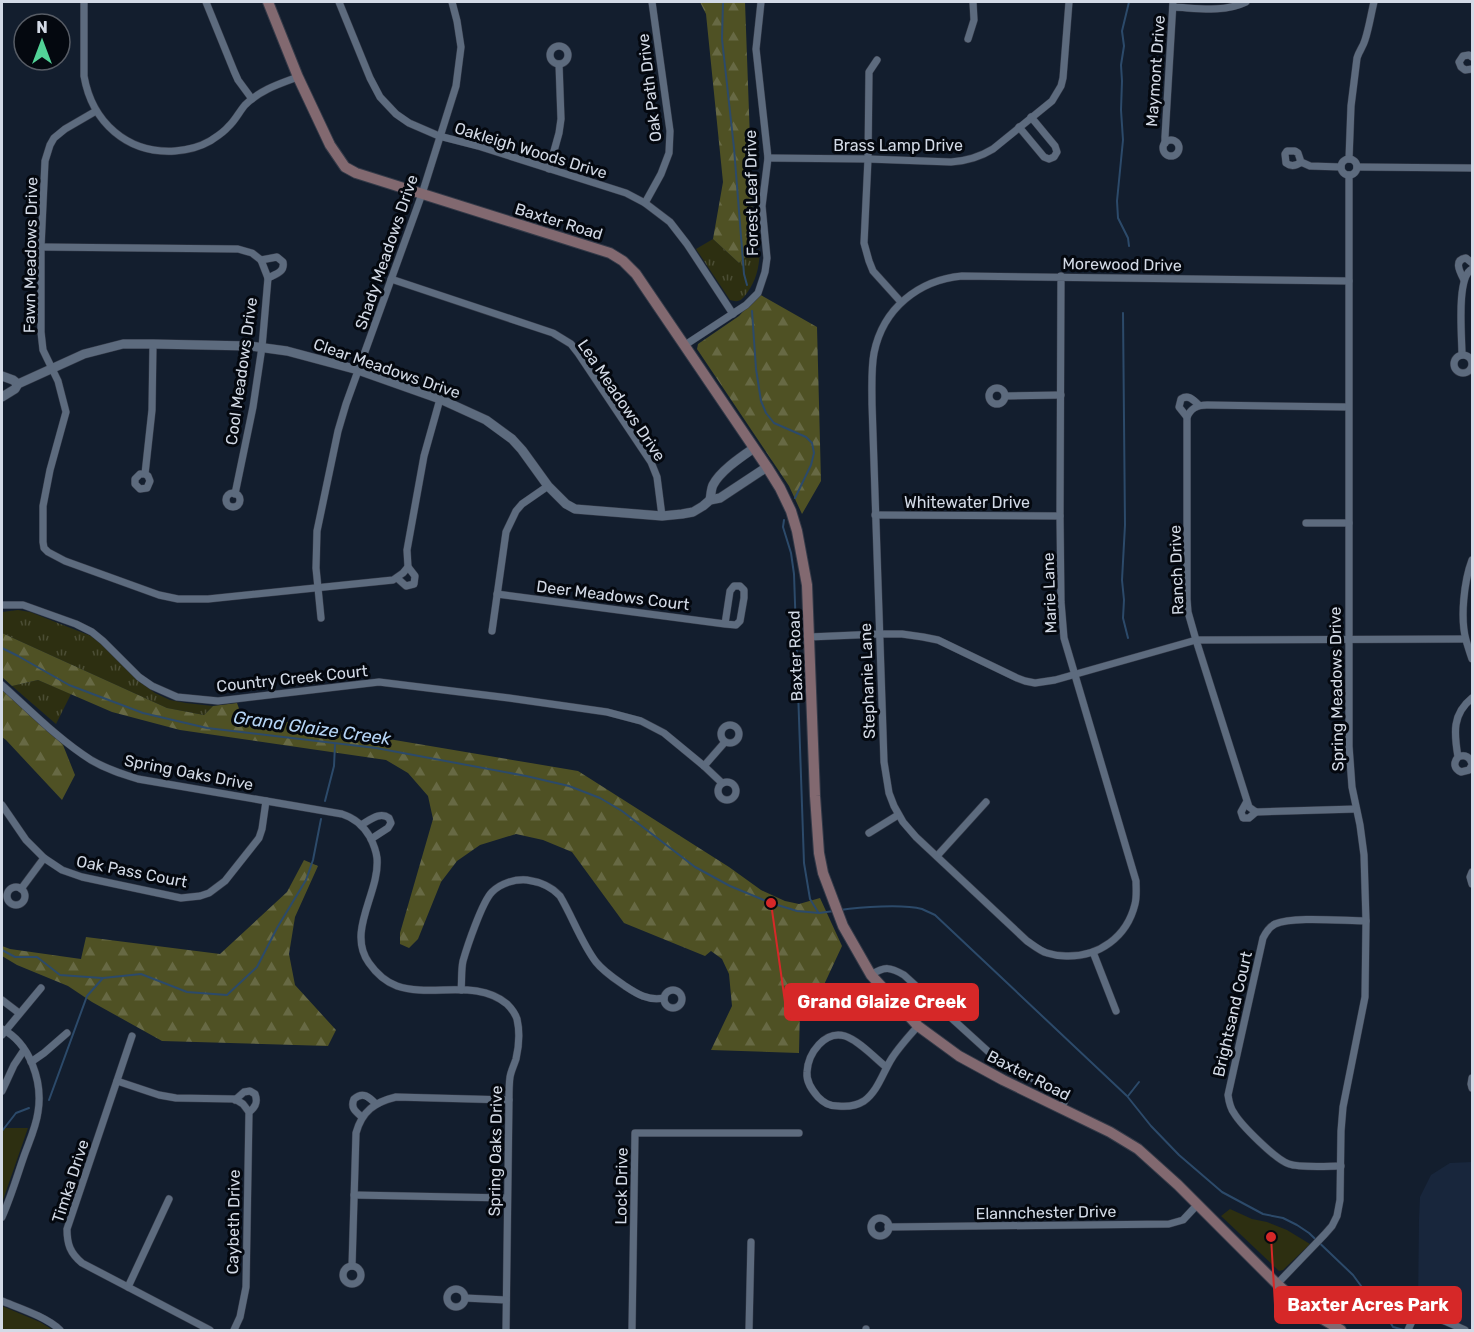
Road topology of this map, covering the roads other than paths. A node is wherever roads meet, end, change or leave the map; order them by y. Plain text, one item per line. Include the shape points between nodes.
1 (84, 2) edge
2 (206, 2) edge
3 (268, 2) edge
4 (339, 2) edge
5 (452, 2) edge
6 (652, 2) edge
7 (761, 2) edge
8 (973, 2) edge
9 (1069, 2) edge
10 (1246, 2) edge
11 (1374, 2) edge
12 (1173, 4) edge
13 (968, 39) dead end
14 (1473, 57) edge
15 (877, 60) dead end
16 (559, 64) dead end
17 (1473, 69) edge
18 (298, 77) junction
19 (252, 99) junction
20 (96, 111) junction
21 (1031, 117) junction
22 (1019, 127) junction
23 (440, 136) junction
24 (1165, 143) dead end
25 (768, 158) junction
26 (868, 159) junction
27 (1349, 159) junction
28 (1301, 162) dead end
29 (1357, 166) junction
30 (1341, 167) junction
31 (1473, 168) edge
32 (549, 169) junction
33 (1349, 175) junction
34 (422, 194) junction
35 (645, 203) junction
36 (41, 247) junction
37 (261, 261) junction
38 (1473, 263) edge
39 (1473, 268) edge
40 (1061, 276) junction
41 (268, 278) junction
42 (391, 279) junction
43 (1464, 280) junction
44 (1349, 281) junction
45 (901, 302) junction
46 (733, 314) junction
47 (153, 344) junction
48 (685, 345) junction
49 (262, 347) junction
50 (1462, 355) dead end
51 (53, 369) junction
52 (358, 370) junction
53 (2, 376) edge
54 (18, 384) junction
55 (1061, 395) junction
56 (1005, 396) dead end
57 (2, 397) edge
58 (440, 399) junction
59 (1199, 405) junction
60 (1348, 407) junction
61 (1187, 417) junction
62 (754, 448) junction
63 (767, 467) junction
64 (145, 474) dead end
65 (549, 486) junction
66 (234, 494) dead end
67 (711, 500) junction
68 (875, 515) junction
69 (662, 516) junction
70 (1060, 516) junction
71 (1306, 523) dead end
72 (1349, 523) junction
73 (1473, 560) edge
74 (318, 588) junction
75 (497, 594) junction
76 (2, 605) edge
77 (321, 618) dead end
78 (725, 624) junction
79 (492, 631) dead end
80 (879, 634) junction
81 (809, 637) junction
82 (1348, 639) junction
83 (1465, 639) junction
84 (1196, 640) junction
85 (1473, 658) edge
86 (1074, 675) junction
87 (2, 685) edge
88 (1473, 698) edge
89 (725, 742) dead end
90 (1458, 757) dead end
91 (704, 766) junction
92 (722, 783) dead end
93 (266, 801) junction
94 (986, 802) dead end
95 (1246, 803) junction
96 (2, 805) edge
97 (1356, 809) junction
98 (1256, 812) junction
99 (898, 815) junction
100 (361, 825) junction
101 (869, 833) dead end
102 (371, 839) junction
103 (937, 856) junction
104 (44, 858) junction
105 (1473, 872) edge
106 (1473, 884) edge
107 (21, 889) dead end
108 (1366, 921) junction
109 (1093, 952) junction
110 (871, 975) junction
111 (41, 988) dead end
112 (461, 990) junction
113 (663, 998) dead end
114 (2, 1000) edge
115 (1116, 1011) dead end
116 (19, 1013) junction
117 (918, 1026) junction
118 (3, 1031) edge
119 (67, 1032) dead end
120 (132, 1036) dead end
121 (24, 1050) junction
122 (31, 1062) junction
123 (886, 1067) junction
124 (1473, 1078) edge
125 (117, 1081) junction
126 (1473, 1088) edge
127 (2, 1091) edge
128 (235, 1100) junction
129 (509, 1100) junction
130 (376, 1104) junction
131 (1061, 1108) junction
132 (249, 1112) junction
133 (362, 1117) junction
134 (798, 1132) dead end
135 (1341, 1166) junction
136 (354, 1196) junction
137 (507, 1198) junction
138 (169, 1199) dead end
139 (1197, 1205) junction
140 (2, 1216) edge
141 (888, 1227) dead end
142 (751, 1242) dead end
143 (352, 1266) dead end
144 (1277, 1284) junction
145 (128, 1287) junction
146 (465, 1298) dead end
147 (506, 1300) junction
148 (2, 1301) edge
149 (60, 1330) edge
150 (210, 1330) edge
151 (234, 1330) edge
152 (506, 1330) edge
153 (632, 1330) edge
154 (749, 1330) edge
155 (1341, 1330) edge
156 (1407, 1330) edge
157 (1465, 1330) edge

1 - 20 street via 84,76
2 - 19 street via 234,71
3 - 18 main road, Baxter Road
4 - 23 street, Oakleigh Woods Drive via 380,97 409,123
5 - 23 street, Shady Meadows Drive via 461,47 456,86
6 - 35 street, Oak Path Drive via 670,131 669,153 662,174
7 - 25 street, Forest Leaf Drive via 756,49
8 - 13 street via 974,20
9 - 21 street, Brass Lamp Drive via 1061,86 1052,101
10 - 12 street via 1226,9
11 - 27 street via 1357,58
12 - 24 street, Maymont Drive
14 - 17 street via 1463,56 1459,62 1465,70
15 - 26 street via 869,72
16 - 32 street via 561,119
18 - 19 street
18 - 34 main road, Baxter Road via 330,145 345,167
19 - 20 street via 220,134 189,150 156,150 128,142 110,129
20 - 36 street, Fawn Meadows Drive via 65,129 50,145 45,161
21 - 22 street, Brass Lamp Drive
21 - 22 street via 1055,146 1054,157 1044,156
22 - 26 street, Brass Lamp Drive via 993,149 963,161
23 - 32 street, Oakleigh Woods Drive
23 - 34 street, Shady Meadows Drive
25 - 26 street, Brass Lamp Drive
25 - 46 street, Forest Leaf Drive via 762,206 767,258 758,293
26 - 45 street via 866,252 873,271
27 - 29 street
27 - 30 street
28 - 30 street
29 - 31 street
29 - 33 street
30 - 33 street
32 - 35 street, Oakleigh Woods Drive via 626,193
33 - 44 street, Spring Meadows Drive
34 - 42 street, Shady Meadows Drive
34 - 48 main road, Baxter Road via 610,253 624,261
35 - 46 street, Oakleigh Woods Drive via 670,222
36 - 37 street via 238,249
36 - 51 street, Fawn Meadows Drive via 42,342
37 - 41 street, Cool Meadows Drive
37 - 41 street via 277,258 283,262 281,272
38 - 43 street via 1466,258 1460,260 1458,267
39 - 43 street
40 - 44 street, Morewood Drive
40 - 45 street, Morewood Drive via 948,277
40 - 55 street, Marie Lane
41 - 49 street, Cool Meadows Drive
42 - 52 street, Shady Meadows Drive
42 - 69 street, Lea Meadows Drive via 553,333 571,344 651,462
43 - 50 street
44 - 60 street, Spring Meadows Drive
45 - 68 street, Stephanie Lane via 887,320 874,355
46 - 48 street, Forest Leaf Drive
47 - 49 street, Clear Meadows Drive
47 - 51 street, Clear Meadows Drive via 123,344 84,354
47 - 64 street via 152,410
48 - 62 main road, Baxter Road
49 - 52 street, Clear Meadows Drive
49 - 66 street, Cool Meadows Drive
51 - 54 street, Clear Meadows Drive
51 - 74 street, Fawn Meadows Drive via 66,412 43,506 43,542 48,552 178,599
52 - 58 street, Clear Meadows Drive
52 - 74 street, Shady Meadows Drive via 342,418 317,531
53 - 54 street
54 - 57 street, Clear Meadows Drive
55 - 56 street
55 - 70 street, Marie Lane
58 - 65 street, Clear Meadows Drive via 486,420 512,439
58 - 74 street, Fawn Meadows Drive via 424,456 403,573 386,581
59 - 60 street
59 - 61 street
59 - 61 street, Ranch Drive via 1190,397 1181,399 1179,407
60 - 72 street, Spring Meadows Drive
61 - 84 street, Ranch Drive via 1187,599
62 - 63 main road, Baxter Road
62 - 67 street via 712,486
63 - 67 street, Clear Meadows Drive
63 - 81 main road, Baxter Road via 791,511 797,531 807,585
65 - 69 street, Clear Meadows Drive via 575,508
65 - 75 street via 522,504 511,520
67 - 69 street, Clear Meadows Drive via 693,512
68 - 70 street, Whitewater Drive
68 - 80 street, Stephanie Lane
70 - 86 street, Marie Lane via 1064,638
71 - 72 street
72 - 82 street, Spring Meadows Drive
73 - 83 street via 1465,590
74 - 77 street, Shady Meadows Drive
75 - 78 street, Deer Meadows Court
75 - 79 street
76 - 91 street, Country Creek Court via 23,605 76,624 103,640 139,677 177,697 218,701 379,682 509,698 608,711 641,721 664,733
78 - 78 street via 740,621 743,588 734,586 730,591
80 - 81 street
80 - 86 street via 938,640 1025,681 1045,682
80 - 99 street, Stephanie Lane via 884,762 889,794
81 - 110 main road, Baxter Road via 819,853 843,926
82 - 83 street
82 - 84 street
82 - 97 street, Spring Meadows Drive via 1349,746
83 - 85 street
84 - 86 street
84 - 95 street, Ranch Drive
86 - 109 street, Marie Lane via 1136,881 1137,898 1125,926 1112,942
87 - 93 street, Spring Oaks Drive via 70,745 112,771
88 - 90 street via 1458,716
89 - 91 street
91 - 92 street, Country Creek Court
93 - 100 street, Spring Oaks Drive via 342,814
93 - 104 street, Oak Pass Court via 259,838 225,881 200,896 181,898 82,877
94 - 103 street
95 - 98 street
95 - 98 street via 1241,812 1243,818
96 - 104 street, Oak Pass Court
97 - 98 street
97 - 108 street, Spring Meadows Drive via 1364,855
99 - 101 street
99 - 103 street, Stephanie Lane
100 - 102 street, Spring Oaks Drive
100 - 102 street via 380,815 389,818 388,828
102 - 112 street, Spring Oaks Drive via 377,860 374,888 362,922 364,956 379,975 397,986
103 - 109 street, Stephanie Lane via 1041,950 1065,956
104 - 107 street
105 - 106 street
108 - 135 street, Spring Meadows Drive via 1365,997 1343,1107
108 - 135 street, Brightsand Court via 1288,921 1275,924 1266,932 1228,1095 1239,1120 1281,1160 1291,1165
109 - 115 street
110 - 117 main road, Baxter Road
110 - 131 street via 885,968 904,975 992,1055 1064,1095
111 - 116 street
112 - 113 street via 463,963 486,902 492,892 507,883 526,880 554,889 596,962 612,978 649,999
112 - 129 street, Spring Oaks Drive via 488,993 511,1008 516,1017 519,1037
114 - 116 street
116 - 118 street
117 - 123 street
117 - 131 main road, Baxter Road via 959,1056
118 - 121 street via 16,1038
119 - 122 street
120 - 125 street, Timka Drive
121 - 122 street
121 - 127 street
122 - 140 street via 37,1077 38,1113
123 - 123 street via 856,1042 833,1035 821,1041 810,1059 807,1078 823,1102 854,1106 870,1096
124 - 126 street
125 - 128 street, Caybeth Drive via 176,1098
125 - 145 street, Timka Drive via 67,1236 75,1257 82,1263
128 - 132 street
128 - 132 street, Caybeth Drive via 244,1092 255,1094 256,1105
129 - 130 street via 396,1097
129 - 137 street, Spring Oaks Drive
130 - 133 street
130 - 133 street via 363,1095 357,1096 352,1105
131 - 139 main road, Baxter Road via 1138,1149
132 - 151 street, Caybeth Drive via 246,1287
133 - 136 street via 356,1133
134 - 153 street, Lock Drive via 635,1133
135 - 144 street, Spring Meadows Drive via 1340,1200 1332,1226
136 - 137 street
136 - 143 street
137 - 147 street, Spring Oaks Drive
138 - 145 street
139 - 141 street, Elannchester Drive via 1183,1220 1169,1224
139 - 144 main road, Baxter Road
142 - 154 street
144 - 155 main road, Baxter Road via 1309,1311
145 - 150 street, Timka Drive
146 - 147 street
147 - 152 street, Spring Oaks Drive
148 - 149 street
156 - 157 street via 1419,1312

